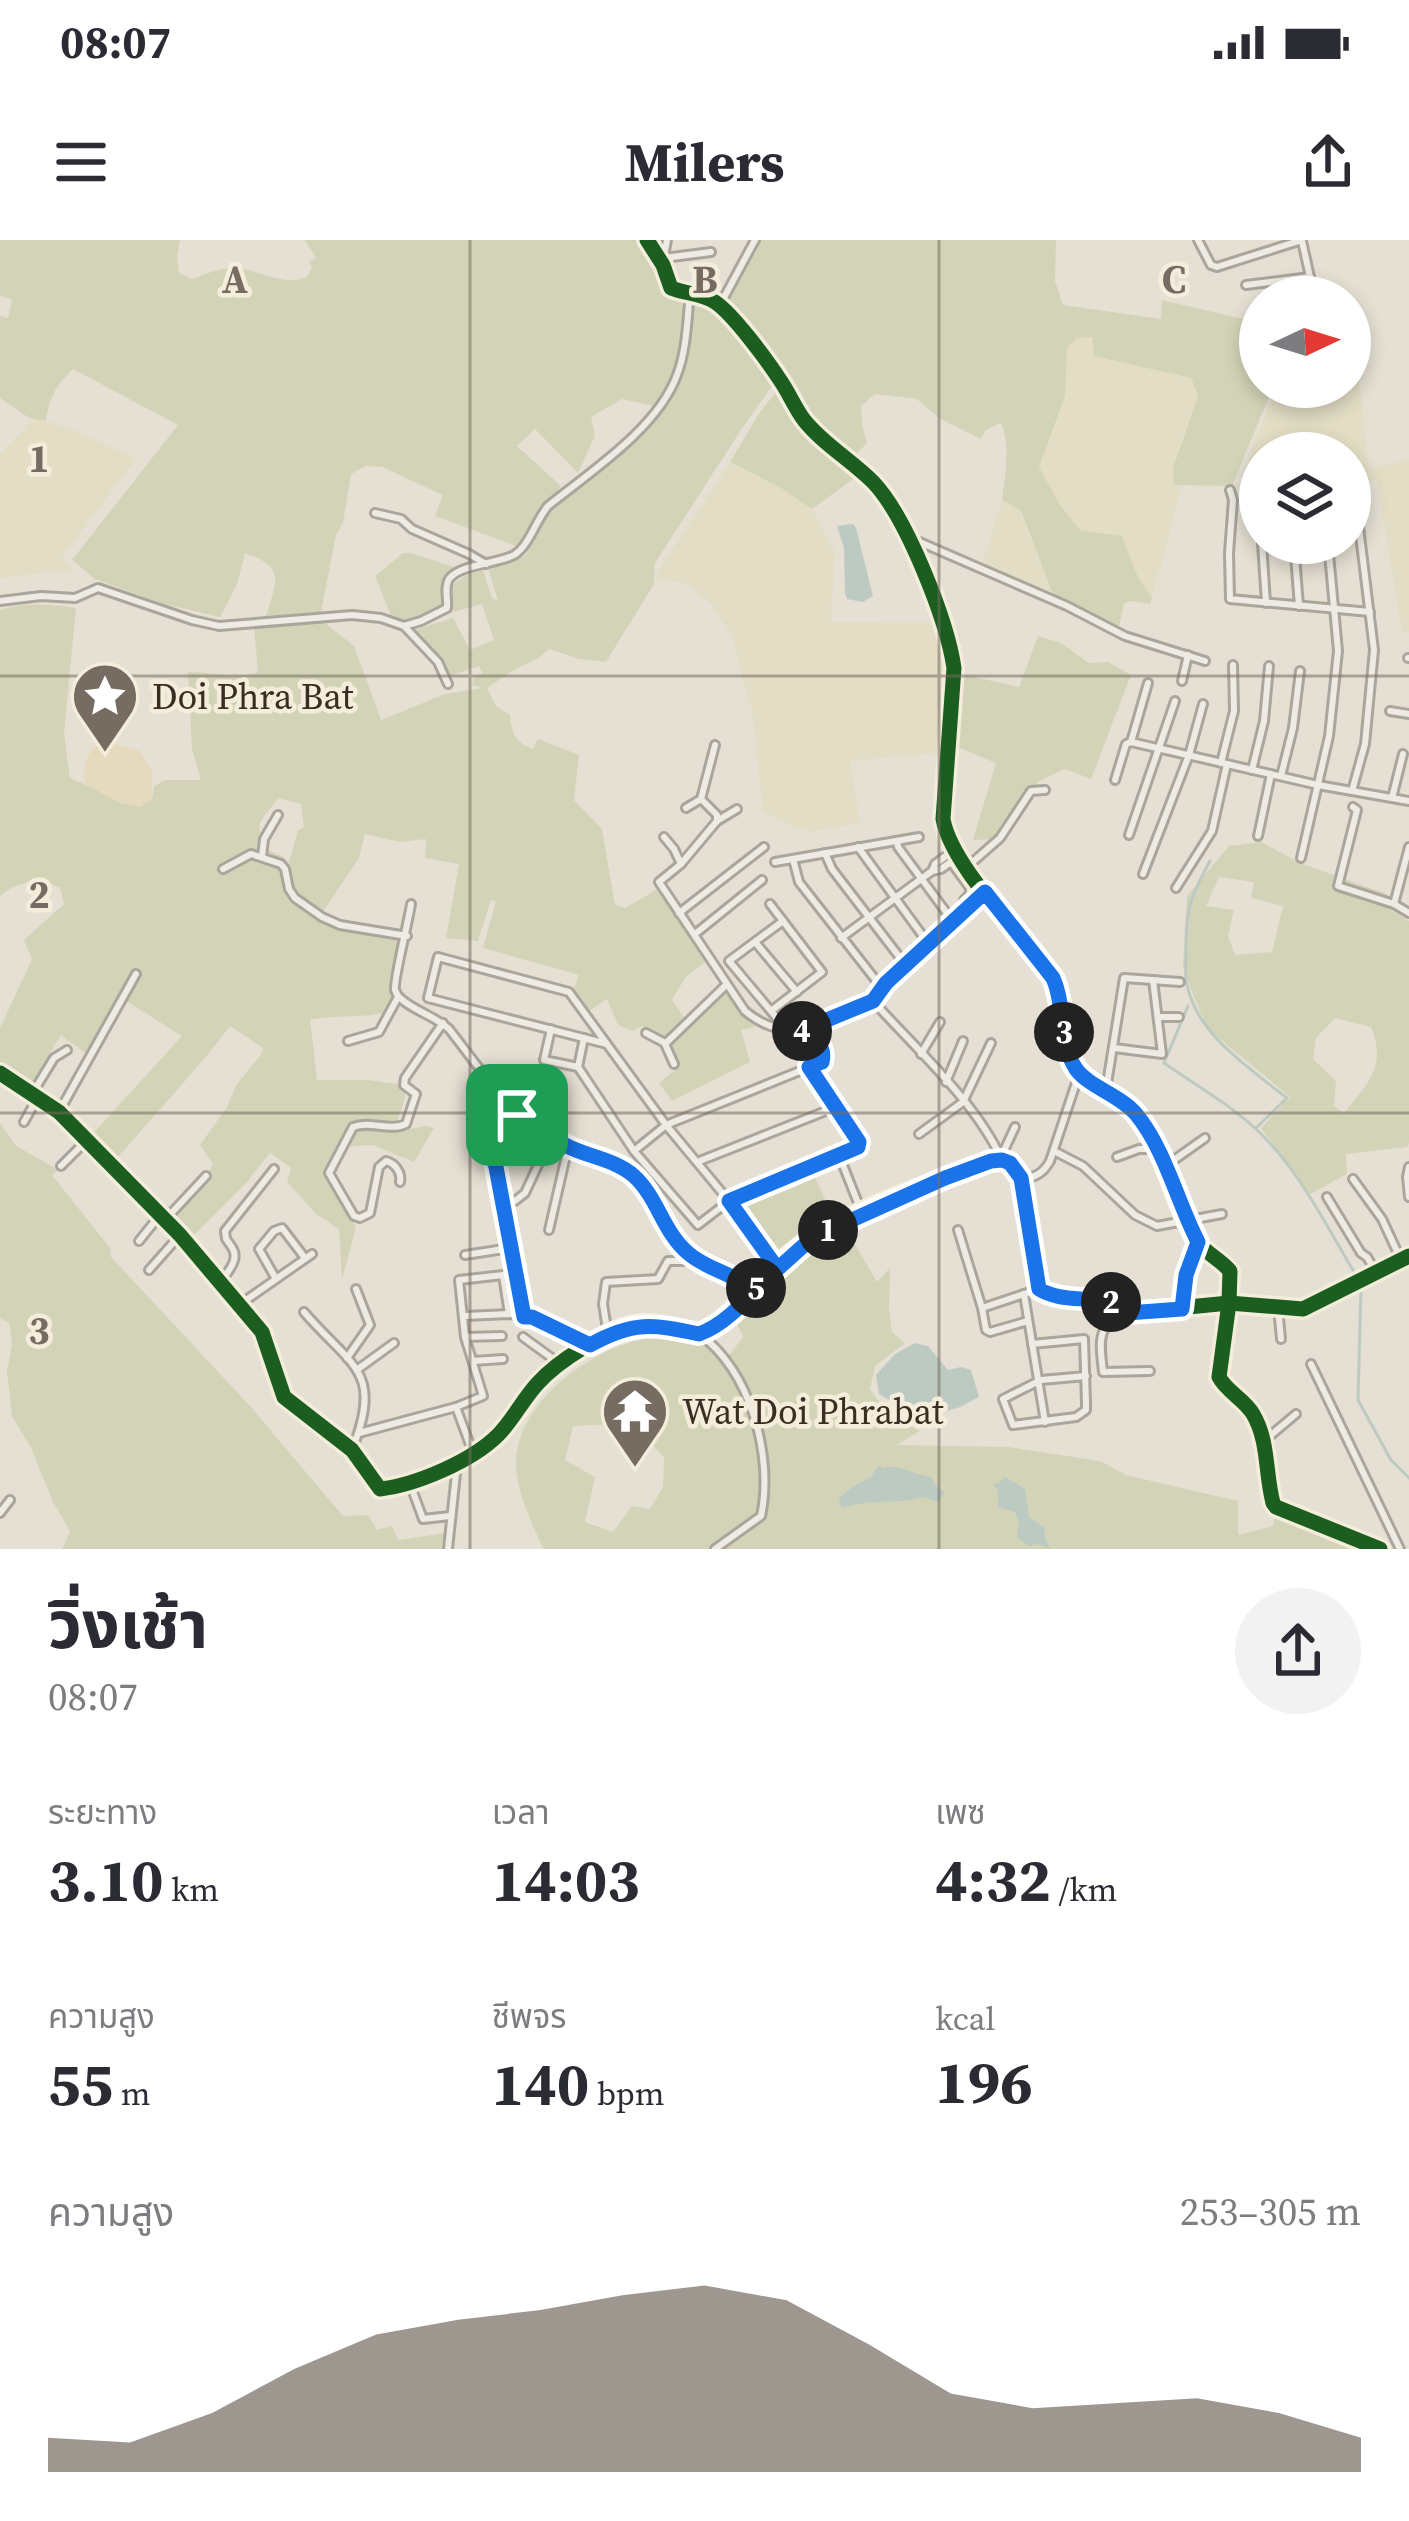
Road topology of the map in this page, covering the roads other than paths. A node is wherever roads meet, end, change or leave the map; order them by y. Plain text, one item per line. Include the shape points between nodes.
1 (647, 240) edge
2 (667, 240) edge
3 (755, 240) edge
4 (1198, 240) edge
5 (1302, 240) edge
6 (711, 252) dead end
7 (663, 262) junction
8 (1310, 276) edge
9 (690, 293) junction
10 (720, 305) junction
11 (1230, 490) dead end
12 (375, 513) dead end
13 (908, 537) junction
14 (486, 564) junction
15 (1263, 564) edge
16 (1296, 564) edge
17 (1330, 564) edge
18 (1364, 564) edge
19 (0, 601) edge
20 (1266, 603) junction
21 (1299, 606) junction
22 (1335, 608) junction
23 (1370, 612) junction
24 (404, 626) junction
25 (1188, 655) junction
26 (1205, 661) dead end
27 (1233, 665) dead end
28 (1269, 666) dead end
29 (1300, 671) dead end
30 (1182, 681) dead end
31 (1148, 683) dead end
32 (448, 684) dead end
33 (1175, 701) dead end
34 (1203, 704) dead end
35 (1390, 711) dead end
36 (1409, 712) edge
37 (1131, 742) junction
38 (715, 745) dead end
39 (1161, 749) junction
40 (1403, 754) dead end
41 (1190, 755) junction
42 (1224, 763) junction
43 (1252, 770) junction
44 (1276, 775) junction
45 (1115, 780) dead end
46 (1318, 785) junction
47 (1045, 790) dead end
48 (1352, 791) junction
49 (1392, 798) junction
50 (701, 800) junction
51 (1409, 801) edge
52 (1353, 807) dead end
53 (686, 808) dead end
54 (737, 809) dead end
55 (278, 815) dead end
56 (717, 820) junction
57 (1129, 835) dead end
58 (1258, 836) dead end
59 (664, 837) dead end
60 (920, 837) dead end
61 (897, 841) junction
62 (764, 847) dead end
63 (1409, 847) edge
64 (859, 848) junction
65 (954, 850) junction
66 (825, 853) junction
67 (262, 856) junction
68 (1301, 858) dead end
69 (793, 859) junction
70 (775, 862) dead end
71 (681, 863) junction
72 (967, 868) junction
73 (223, 869) dead end
74 (932, 871) junction
75 (1143, 874) dead end
76 (921, 879) junction
77 (762, 880) dead end
78 (1176, 888) dead end
79 (985, 892) junction
80 (896, 897) junction
81 (964, 900) dead end
82 (411, 904) dead end
83 (770, 904) dead end
84 (1394, 904) junction
85 (679, 913) junction
86 (1409, 913) edge
87 (949, 916) dead end
88 (869, 918) junction
89 (783, 921) junction
90 (694, 935) junction
91 (407, 936) junction
92 (841, 938) junction
93 (925, 939) dead end
94 (755, 942) junction
95 (901, 959) dead end
96 (136, 974) dead end
97 (1153, 980) junction
98 (1180, 982) dead end
99 (878, 983) dead end
100 (726, 985) junction
101 (796, 992) junction
102 (398, 997) junction
103 (873, 1001) junction
104 (771, 1011) junction
105 (1157, 1017) junction
106 (1179, 1017) dead end
107 (940, 1022) dead end
108 (443, 1023) junction
109 (551, 1029) junction
110 (788, 1031) junction
111 (800, 1031) junction
112 (646, 1033) dead end
113 (584, 1038) junction
114 (348, 1041) dead end
115 (963, 1041) dead end
116 (665, 1043) junction
117 (991, 1043) dead end
118 (608, 1044) junction
119 (1113, 1048) junction
120 (67, 1050) dead end
121 (921, 1054) junction
122 (674, 1064) dead end
123 (578, 1067) junction
124 (809, 1067) junction
125 (0, 1073) edge
126 (1079, 1074) junction
127 (946, 1082) junction
128 (1106, 1090) junction
129 (35, 1095) junction
130 (963, 1102) junction
131 (836, 1107) junction
132 (59, 1112) junction
133 (517, 1115) junction
134 (24, 1122) dead end
135 (666, 1125) junction
136 (1015, 1127) dead end
137 (919, 1134) dead end
138 (551, 1136) junction
139 (1205, 1138) dead end
140 (86, 1140) junction
141 (568, 1147) junction
142 (1156, 1149) junction
143 (634, 1151) junction
144 (1054, 1151) junction
145 (839, 1155) junction
146 (1117, 1157) dead end
147 (1002, 1159) junction
148 (697, 1162) junction
149 (61, 1166) dead end
150 (1164, 1167) junction
151 (274, 1169) dead end
152 (1409, 1169) edge
153 (206, 1176) dead end
154 (1021, 1178) junction
155 (1353, 1179) dead end
156 (400, 1182) dead end
157 (1409, 1196) edge
158 (1328, 1198) dead end
159 (515, 1201) dead end
160 (729, 1201) junction
161 (862, 1214) junction
162 (1222, 1214) dead end
163 (163, 1217) junction
164 (1187, 1222) junction
165 (549, 1230) dead end
166 (958, 1230) dead end
167 (180, 1235) junction
168 (139, 1240) dead end
169 (1198, 1242) junction
170 (511, 1249) junction
171 (465, 1255) dead end
172 (1405, 1258) edge
173 (698, 1261) junction
174 (777, 1268) junction
175 (149, 1270) dead end
176 (1376, 1272) junction
177 (276, 1279) junction
178 (220, 1283) junction
179 (356, 1289) dead end
180 (1039, 1289) junction
181 (753, 1291) junction
182 (1024, 1294) junction
183 (1229, 1303) junction
184 (239, 1305) junction
185 (982, 1307) junction
186 (1278, 1308) junction
187 (1182, 1309) junction
188 (304, 1312) dead end
189 (1127, 1313) junction
190 (509, 1314) junction
191 (465, 1316) junction
192 (524, 1317) junction
193 (1028, 1321) junction
194 (699, 1334) junction
195 (608, 1335) junction
196 (502, 1336) dead end
197 (523, 1336) dead end
198 (465, 1337) junction
199 (1281, 1339) dead end
200 (394, 1342) dead end
201 (1032, 1344) junction
202 (590, 1345) junction
203 (347, 1358) junction
204 (503, 1359) dead end
205 (473, 1361) junction
206 (560, 1364) junction
207 (1311, 1364) dead end
208 (358, 1370) junction
209 (1150, 1371) dead end
210 (1086, 1376) junction
211 (1038, 1382) junction
212 (456, 1407) junction
213 (1296, 1414) dead end
214 (1045, 1422) junction
215 (359, 1433) junction
216 (1264, 1441) junction
217 (352, 1450) junction
218 (473, 1453) junction
219 (457, 1464) junction
220 (409, 1481) junction
221 (10, 1500) dead end
222 (0, 1513) edge
223 (452, 1516) junction
224 (448, 1549) edge
225 (716, 1549) edge
226 (1379, 1549) edge
227 (1400, 1549) edge

1 - 7 street
2 - 7 street
3 - 10 street
4 - 5 street via 1217,267
5 - 8 street
6 - 7 street
7 - 9 street via 671,287
9 - 10 street
9 - 14 street via 682,359 664,401 548,506 515,555
10 - 13 street via 814,432 876,485
11 - 20 street via 1230,599
12 - 14 street
13 - 25 street via 1125,636
13 - 65 street via 954,668 944,819
14 - 24 street via 452,576 447,608
15 - 20 street
16 - 21 street
17 - 22 street
18 - 23 street
19 - 24 street via 75,598 98,587 219,626 352,615
20 - 21 street
21 - 22 street
22 - 23 street
22 - 46 street via 1338,651
23 - 48 street via 1373,667
24 - 32 street
25 - 26 street
25 - 30 street
27 - 42 street
28 - 43 street
29 - 44 street
31 - 37 street
33 - 39 street
34 - 41 street
35 - 36 street
37 - 39 street
37 - 45 street
38 - 50 street
39 - 41 street
39 - 57 street
40 - 49 street
41 - 42 street
41 - 75 street
42 - 43 street
42 - 78 street via 1212,830
43 - 44 street
44 - 46 street
44 - 58 street
46 - 48 street
46 - 68 street
47 - 72 street via 1031,791 999,839
48 - 49 street
49 - 51 street
50 - 53 street
50 - 56 street
52 - 84 street via 1338,886
54 - 56 street
55 - 67 street
56 - 71 street
59 - 71 street
60 - 61 street
61 - 64 street
61 - 76 street
62 - 85 street
63 - 84 street
64 - 66 street
64 - 80 street
65 - 72 street
65 - 74 street
66 - 69 street
66 - 88 street
67 - 73 street
67 - 91 street via 281,864 295,898 322,917
69 - 70 street
69 - 92 street
71 - 85 street via 658,882
72 - 79 street
74 - 76 street
74 - 81 street via 951,862 970,888
76 - 80 street
76 - 87 street
77 - 90 street
79 - 103 street
79 - 126 street via 1053,978
80 - 88 street
80 - 93 street
82 - 91 street
83 - 89 street
84 - 86 street
85 - 90 street
88 - 92 street
88 - 95 street
89 - 94 street
89 - 101 street via 822,972
90 - 100 street
91 - 102 street
92 - 99 street
94 - 101 street
94 - 104 street via 729,961
96 - 132 street
97 - 98 street
97 - 105 street
97 - 119 street via 1124,978
100 - 110 street via 761,1024
100 - 116 street
101 - 104 street
102 - 108 street
102 - 114 street via 379,1032
103 - 111 street
103 - 121 street
104 - 110 street
105 - 106 street
105 - 119 street via 1162,1054
107 - 121 street
108 - 133 street
108 - 156 street via 405,1078 416,1094 406,1124 353,1126 329,1173 360,1218 370,1213 383,1163 393,1164
109 - 113 street
109 - 118 street via 428,998 438,957 569,992
109 - 123 street via 544,1060
110 - 111 street
111 - 124 street via 824,1054
112 - 116 street
113 - 118 street
113 - 123 street
115 - 127 street
116 - 122 street
117 - 130 street
118 - 135 street
119 - 128 street
120 - 129 street
121 - 127 street
123 - 143 street
124 - 131 street
124 - 135 street
125 - 129 street
126 - 128 street
126 - 144 street
127 - 130 street
128 - 142 street via 1132,1109
129 - 132 street
129 - 134 street
130 - 137 street
130 - 147 street
131 - 145 street via 859,1142
131 - 148 street
132 - 140 street
133 - 138 street
133 - 170 street via 488,1137
135 - 143 street
135 - 148 street
136 - 147 street
138 - 141 street
138 - 159 street
139 - 150 street
140 - 149 street
140 - 163 street
141 - 165 street
141 - 173 street via 631,1173 671,1236
142 - 146 street
142 - 150 street
143 - 160 street via 698,1225
144 - 154 street via 1045,1171
144 - 164 street via 1083,1166 1136,1215 1157,1226
145 - 160 street
145 - 161 street
147 - 154 street
147 - 161 street
148 - 160 street
150 - 164 street
151 - 178 street via 225,1232 236,1257
152 - 157 street
153 - 163 street
154 - 180 street
155 - 172 street
158 - 176 street
160 - 174 street
161 - 174 street via 812,1238
162 - 164 street
163 - 167 street
163 - 168 street
164 - 169 street
166 - 185 street
167 - 175 street
167 - 178 street
169 - 183 street via 1230,1271
169 - 187 street
170 - 171 street
170 - 192 street
172 - 176 street
173 - 181 street
173 - 195 street via 668,1262 658,1279 606,1282
174 - 181 street
176 - 186 street via 1309,1308
177 - 177 street via 259,1249 282,1228 308,1256
177 - 184 street
178 - 184 street
179 - 203 street via 370,1325
180 - 182 street
180 - 189 street via 1115,1302
181 - 194 street
182 - 185 street
182 - 193 street
183 - 186 street
183 - 187 street
183 - 216 street via 1219,1377 1251,1411
184 - 217 street via 262,1331 284,1397
185 - 193 street via 990,1332
186 - 199 street
187 - 189 street
188 - 203 street
189 - 209 street via 1103,1328 1103,1372
190 - 191 street
190 - 191 street via 503,1275 459,1280
190 - 192 street
191 - 198 street
192 - 202 street
193 - 201 street
194 - 195 street via 648,1324
194 - 225 street via 736,1374 756,1420 762,1467 761,1516
195 - 202 street
196 - 198 street
197 - 206 street
198 - 205 street
200 - 208 street
201 - 210 street via 1084,1339
201 - 211 street
202 - 206 street
203 - 208 street
204 - 205 street
205 - 212 street via 483,1396
206 - 218 street
207 - 227 street
208 - 215 street via 365,1393
210 - 211 street
210 - 214 street via 1084,1414
211 - 214 street
211 - 214 street via 1003,1399 1013,1425
212 - 215 street
212 - 218 street
213 - 216 street
215 - 217 street
216 - 226 street via 1276,1507
217 - 220 street via 380,1489
218 - 219 street
219 - 220 street
219 - 223 street
220 - 223 street via 423,1520
221 - 222 street
223 - 224 street

